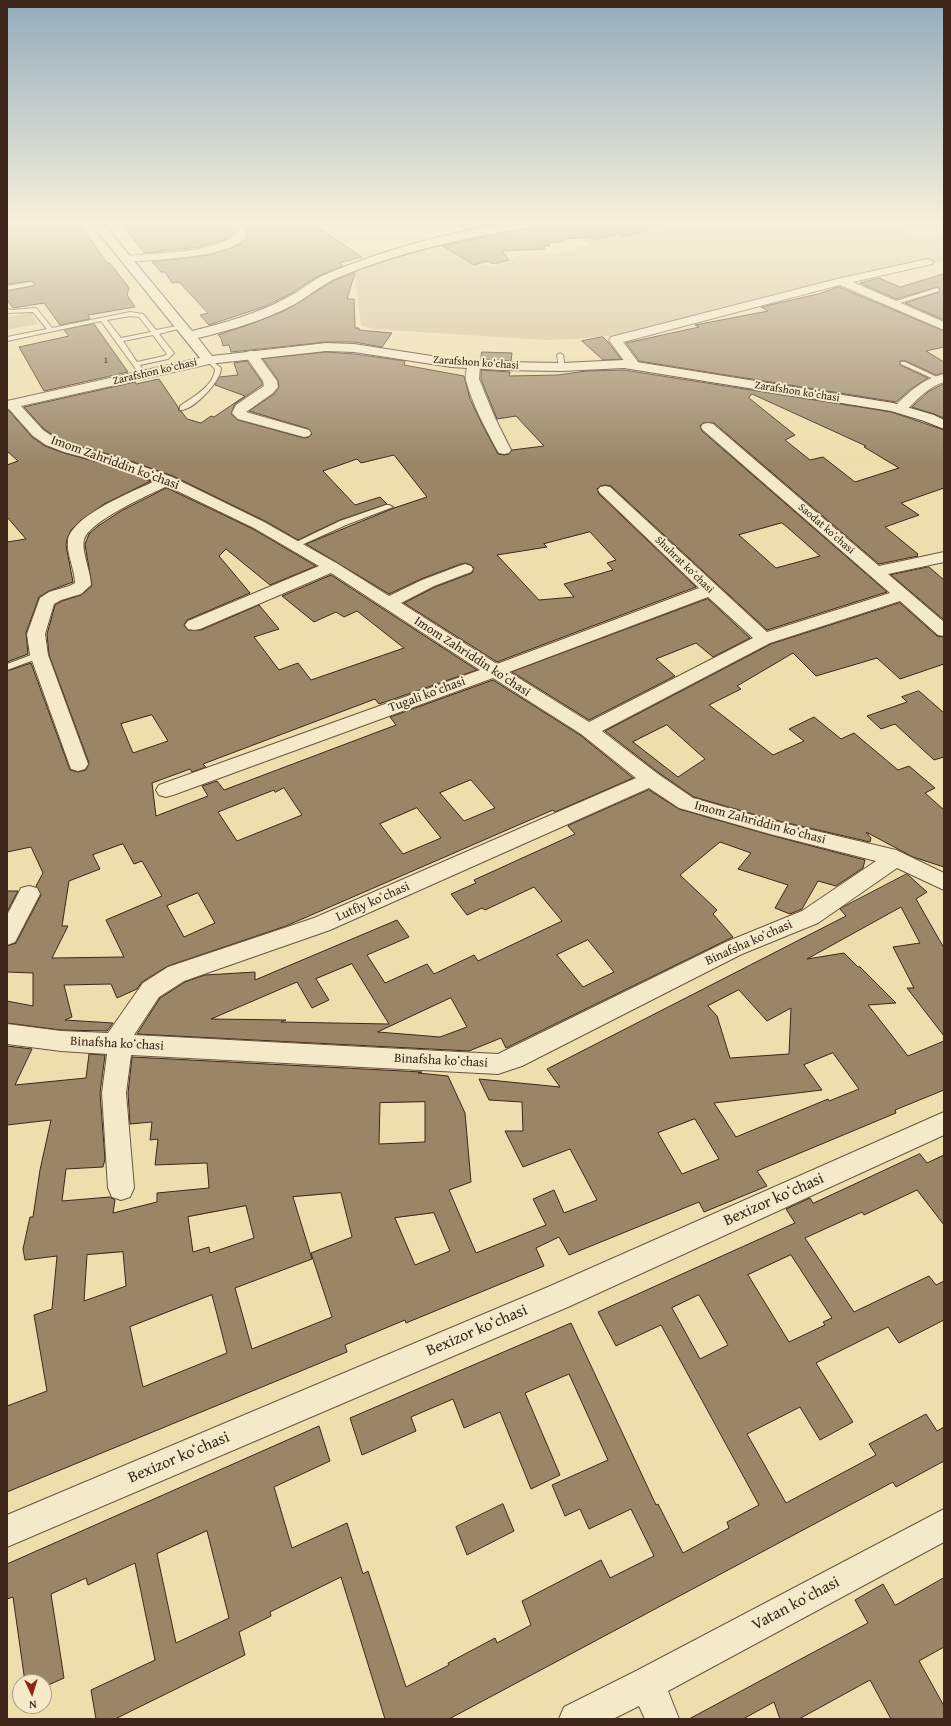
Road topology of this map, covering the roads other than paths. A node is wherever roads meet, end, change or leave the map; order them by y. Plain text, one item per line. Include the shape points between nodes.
1 (162, 302) edge
2 (290, 302) edge
3 (762, 302) edge
4 (890, 302) edge
5 (898, 302) edge
6 (893, 303) junction
7 (7, 311) edge
8 (103, 320) junction
9 (944, 326) edge
10 (51, 330) junction
11 (185, 331) junction
12 (155, 332) junction
13 (7, 339) edge
14 (119, 340) junction
15 (251, 355) junction
16 (209, 360) junction
17 (903, 363) dead end
18 (474, 365) junction
19 (635, 366) junction
20 (140, 370) junction
21 (941, 379) edge
22 (9, 404) edge
23 (183, 408) dead end
24 (900, 409) junction
25 (944, 425) edge
26 (708, 427) dead end
27 (304, 432) dead end
28 (504, 450) dead end
29 (167, 480) junction
30 (606, 490) dead end
31 (389, 507) dead end
32 (294, 545) junction
33 (944, 557) edge
34 (332, 567) junction
35 (465, 569) dead end
36 (875, 572) junction
37 (710, 590) junction
38 (902, 595) junction
39 (389, 603) junction
40 (194, 625) dead end
41 (944, 631) edge
42 (764, 639) junction
43 (39, 655) junction
44 (7, 666) edge
45 (494, 671) junction
46 (588, 730) junction
47 (78, 764) dead end
48 (651, 780) junction
49 (166, 790) dead end
50 (896, 858) junction
51 (944, 882) edge
52 (29, 894) dead end
53 (7, 936) edge
54 (7, 1034) edge
55 (118, 1043) junction
56 (944, 1123) edge
57 (121, 1188) dead end
58 (944, 1525) edge
59 (7, 1531) edge
60 (648, 1683) junction
61 (576, 1719) edge
62 (662, 1719) edge

1 - 11 main road
2 - 11 main road via 218,329
3 - 19 street via 615,340
4 - 6 street
5 - 6 lane
6 - 9 street
7 - 10 lane via 35,310
8 - 10 lane
8 - 12 lane via 139,314
8 - 14 lane
10 - 13 lane
11 - 12 lane
11 - 16 main road
12 - 14 lane
12 - 20 lane via 171,353
14 - 20 lane
15 - 16 main road, Zarafshon koʻchasi
15 - 18 main road, Zarafshon koʻchasi via 326,347 354,348
15 - 27 street via 270,381 271,387 241,408 239,413
16 - 20 street, Zarafshon koʻchasi
16 - 23 lane via 218,368 218,376
17 - 21 lane
18 - 19 main road, Zarafshon koʻchasi via 561,361
18 - 28 street via 472,379
19 - 24 main road, Zarafshon koʻchasi
20 - 22 street, Zarafshon koʻchasi
21 - 24 street via 922,386
22 - 29 street, Imom Zahriddin koʻchasi via 38,433 51,442
24 - 25 main road, Zarafshon koʻchasi
26 - 36 street, Saodat koʻchasi
29 - 32 street, Imom Zahriddin koʻchasi
29 - 43 street via 94,518 82,528 76,546 83,585 46,602 36,634
30 - 37 street, Shuhrat koʻchasi
31 - 32 lane via 343,523
32 - 34 street, Imom Zahriddin koʻchasi
33 - 36 street
34 - 39 street, Imom Zahriddin koʻchasi
34 - 40 street
35 - 39 street via 428,583
36 - 38 street, Saodat koʻchasi
37 - 42 street, Shuhrat koʻchasi
37 - 45 street, Tugali koʻchasi
38 - 41 street, Saodat koʻchasi
38 - 42 street
39 - 45 street, Imom Zahriddin koʻchasi
42 - 46 street
43 - 44 lane
43 - 47 street
45 - 46 street, Imom Zahriddin koʻchasi
45 - 49 street, Tugali koʻchasi
46 - 48 street, Imom Zahriddin koʻchasi
48 - 50 street, Imom Zahriddin koʻchasi via 686,803
48 - 55 street, Lutfiy koʻchasi via 322,924 176,974 151,990
50 - 51 street, Imom Zahriddin koʻchasi
50 - 55 street, Binafsha koʻchasi via 810,917 734,948 513,1060 498,1064
52 - 53 street
54 - 55 street, Binafsha koʻchasi via 62,1041
55 - 57 street via 114,1093
56 - 59 street, Bexizor koʻchasi via 558,1297
58 - 60 street, Vatan koʻchasi
60 - 61 street, Vatan koʻchasi
60 - 62 street

